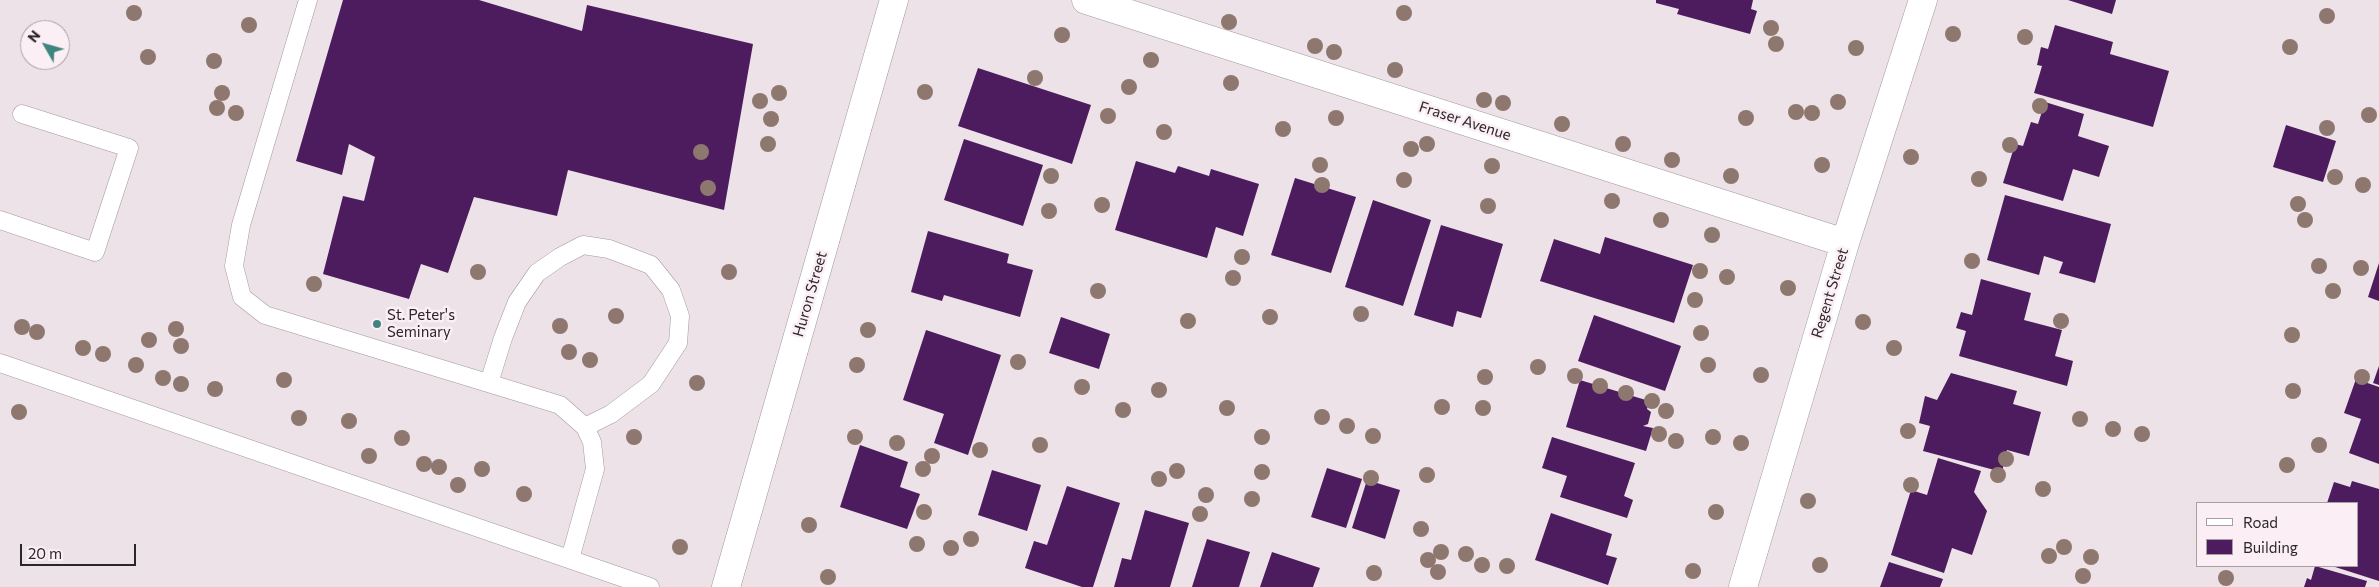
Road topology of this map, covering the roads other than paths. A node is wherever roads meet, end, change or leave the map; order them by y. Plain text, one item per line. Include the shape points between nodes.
1 (308, 0) edge
2 (894, 0) edge
3 (1086, 0) edge
4 (1923, 0) edge
5 (22, 114) dead end
6 (0, 220) edge
7 (1845, 243) junction
8 (0, 363) edge
9 (489, 383) junction
10 (585, 427) junction
11 (570, 559) junction
12 (650, 587) edge
13 (726, 587) edge
14 (1742, 587) edge

1 - 9 lane via 242,226 234,266 242,297 265,314
2 - 13 street, Huron Street
3 - 7 street, Fraser Avenue
4 - 7 street, Regent Street
5 - 6 lane via 129,148 94,252
7 - 14 street, Regent Street
8 - 11 lane
9 - 10 lane via 560,405
9 - 10 lane via 517,302 537,273 583,245 609,249 651,265 671,290 680,316 678,343 651,384 611,414
10 - 11 lane via 592,442 595,469
11 - 12 lane

